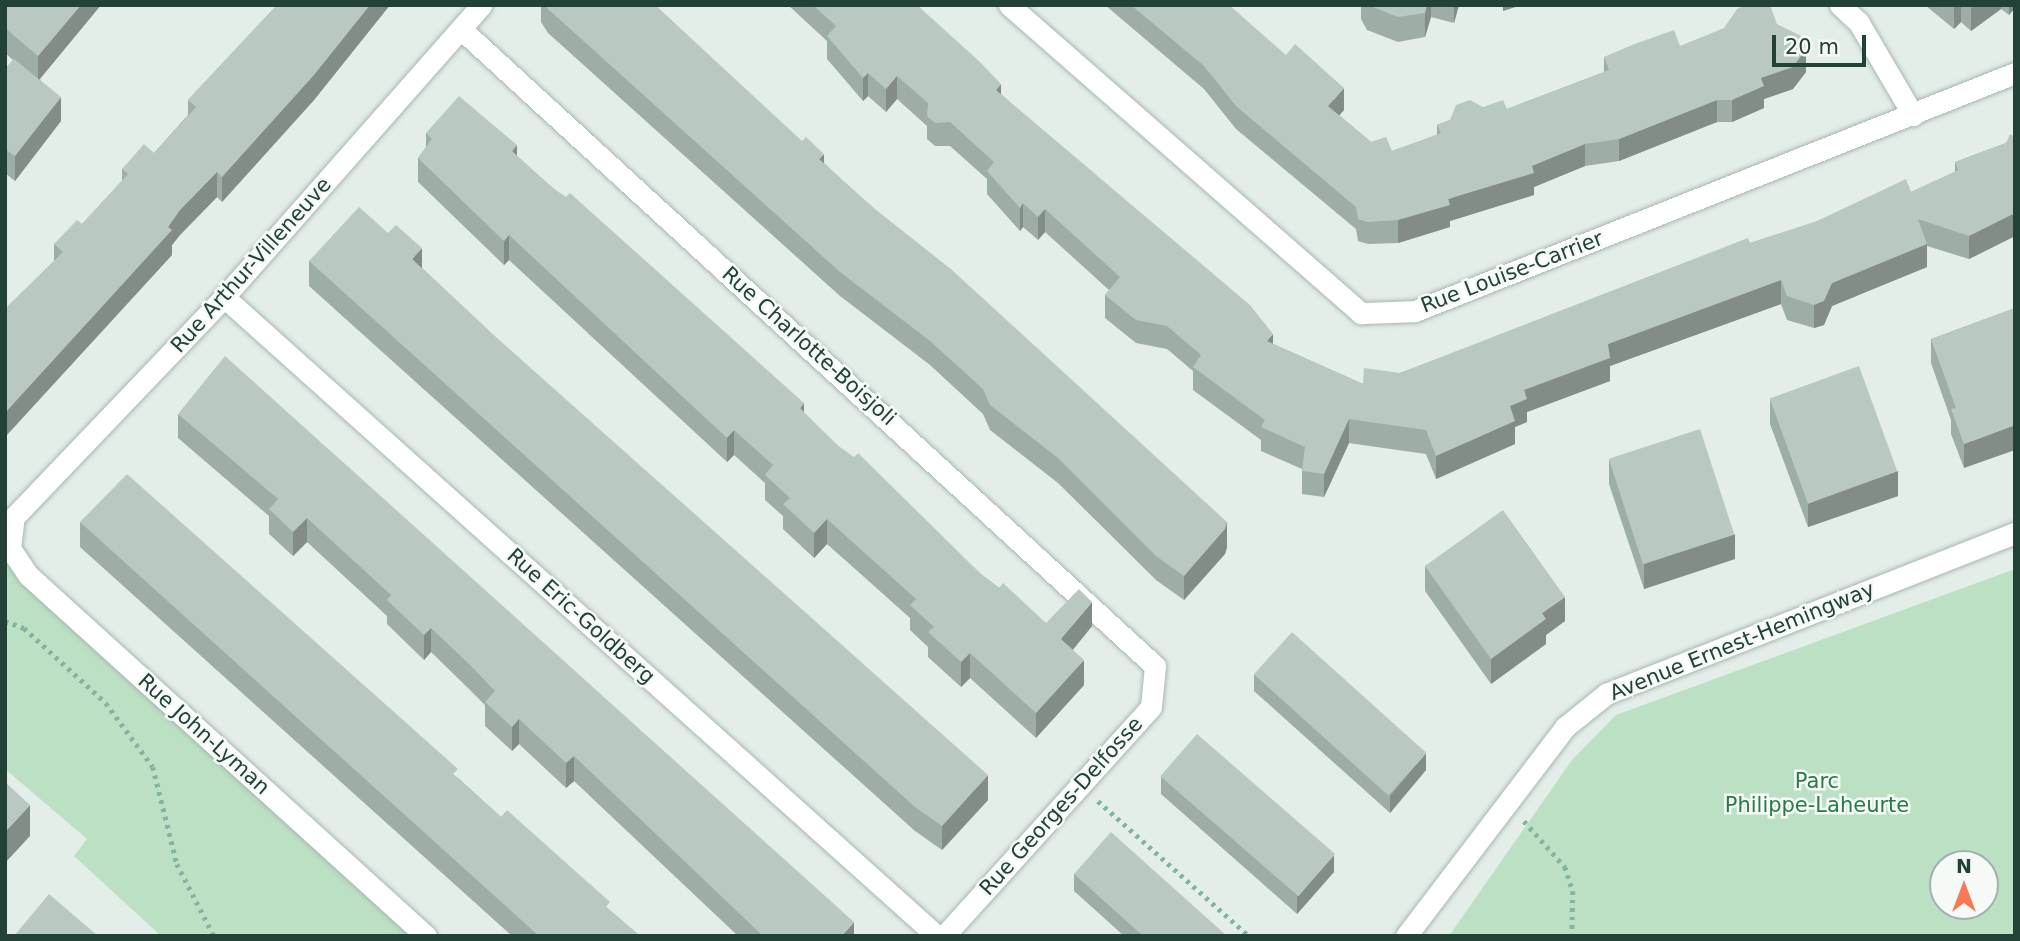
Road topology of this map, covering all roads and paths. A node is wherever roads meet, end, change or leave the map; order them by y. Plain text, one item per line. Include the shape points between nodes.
1 (481, 5) edge
2 (1009, 5) edge
3 (1840, 5) edge
4 (461, 29) junction
5 (2015, 73) edge
6 (1913, 115) junction
7 (225, 297) junction
8 (14, 517) joint
9 (2015, 533) edge
10 (5, 621) edge
11 (1155, 666) joint
12 (1504, 800) junction
13 (1105, 808) dead end
14 (214, 936) edge
15 (426, 936) edge
16 (937, 936) edge
17 (944, 936) edge
18 (1249, 936) edge
19 (1406, 936) edge
20 (1572, 936) edge

1 - 4 street, Rue Arthur-Villeneuve
2 - 6 street, Rue Louise-Carrier via 1361,313 1415,311
3 - 6 street via 1859,23
4 - 7 street, Rue Arthur-Villeneuve
4 - 11 street, Rue Charlotte-Boisjoli
5 - 6 street, Rue Louise-Carrier
7 - 8 street, Rue Arthur-Villeneuve
7 - 16 street, Rue Eric-Goldberg
8 - 15 street, Rue John-Lyman via 10,548 28,575
9 - 12 street, Avenue Ernest-Hemingway via 1606,694 1564,727
10 - 14 path via 24,628 106,704 153,767 177,864
11 - 17 street, Rue Georges-Delfosse via 1151,707
12 - 19 street, Avenue Ernest-Hemingway
12 - 20 path via 1565,867 1573,891
13 - 18 path

